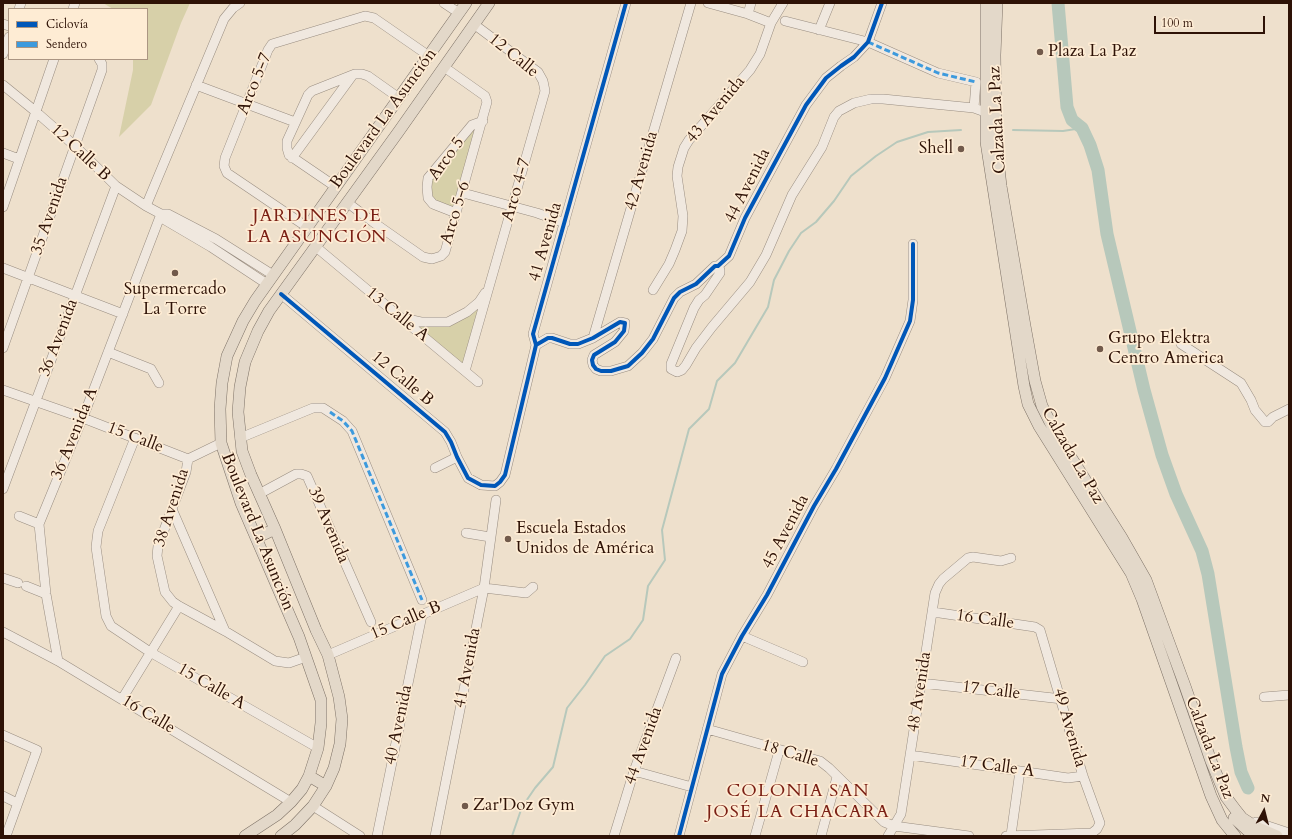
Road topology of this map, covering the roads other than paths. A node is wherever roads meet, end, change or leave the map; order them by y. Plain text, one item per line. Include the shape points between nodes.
1 (240, 3) edge
2 (444, 3) edge
3 (466, 3) edge
4 (489, 3) edge
5 (626, 3) edge
6 (691, 3) edge
7 (708, 3) edge
8 (751, 3) edge
9 (783, 3) edge
10 (830, 3) edge
11 (882, 3) edge
12 (986, 3) edge
13 (997, 3) edge
14 (459, 13) junction
15 (748, 14) junction
16 (785, 22) dead end
17 (771, 23) junction
18 (474, 24) junction
19 (819, 30) junction
20 (446, 32) junction
21 (8, 40) edge
22 (462, 42) junction
23 (868, 42) junction
24 (3, 54) edge
25 (429, 56) junction
26 (54, 60) edge
27 (100, 60) edge
28 (444, 67) junction
29 (352, 76) junction
30 (3, 85) edge
31 (196, 85) junction
32 (545, 91) joint
33 (399, 98) junction
34 (247, 103) junction
35 (974, 108) junction
36 (35, 111) junction
37 (985, 112) junction
38 (383, 121) junction
39 (483, 121) junction
40 (295, 122) junction
41 (399, 131) junction
42 (75, 146) junction
43 (3, 153) edge
44 (292, 158) junction
45 (19, 159) junction
46 (116, 186) junction
47 (336, 186) junction
48 (462, 193) junction
49 (348, 203) junction
50 (146, 206) junction
51 (322, 206) junction
52 (3, 207) edge
53 (513, 207) junction
54 (456, 213) junction
55 (161, 214) junction
56 (337, 218) junction
57 (565, 223) junction
58 (307, 227) junction
59 (913, 244) dead end
60 (316, 247) junction
61 (718, 266) junction
62 (3, 268) edge
63 (296, 273) junction
64 (29, 278) junction
65 (270, 279) junction
66 (489, 289) junction
67 (652, 290) dead end
68 (281, 294) junction
69 (75, 296) junction
70 (123, 314) junction
71 (400, 317) junction
72 (7, 328) edge
73 (593, 338) junction
74 (1181, 344) dead end
75 (536, 345) junction
76 (3, 348) edge
77 (108, 352) junction
78 (465, 371) junction
79 (478, 382) dead end
80 (159, 383) dead end
81 (3, 390) edge
82 (35, 401) junction
83 (1289, 409) edge
84 (83, 418) junction
85 (135, 438) junction
86 (240, 438) junction
87 (221, 444) junction
88 (244, 457) junction
89 (457, 457) junction
90 (188, 459) junction
91 (228, 464) junction
92 (435, 468) dead end
93 (495, 486) joint
94 (3, 490) edge
95 (259, 494) junction
96 (496, 500) dead end
97 (172, 509) junction
98 (19, 516) dead end
99 (39, 524) junction
100 (275, 530) junction
101 (466, 533) dead end
102 (256, 538) junction
103 (490, 538) junction
104 (1011, 558) dead end
105 (3, 578) edge
106 (533, 587) dead end
107 (484, 588) junction
108 (46, 594) junction
109 (422, 600) dead end
110 (176, 604) junction
111 (932, 612) junction
112 (422, 615) junction
113 (371, 622) dead end
114 (1038, 628) joint
115 (316, 630) junction
116 (225, 631) junction
117 (3, 632) edge
118 (742, 636) junction
119 (299, 637) junction
120 (150, 652) junction
121 (328, 656) junction
122 (306, 657) junction
123 (676, 658) dead end
124 (58, 661) junction
125 (803, 662) dead end
126 (921, 683) junction
127 (1289, 695) edge
128 (1264, 697) dead end
129 (122, 699) junction
130 (1062, 699) junction
131 (707, 729) junction
132 (3, 736) edge
133 (318, 748) junction
134 (779, 751) junction
135 (910, 755) junction
136 (634, 771) junction
137 (1020, 771) junction
138 (309, 776) junction
139 (1083, 776) junction
140 (837, 777) junction
141 (326, 786) junction
142 (692, 787) junction
143 (3, 796) edge
144 (1226, 797) junction
145 (291, 802) junction
146 (17, 803) junction
147 (313, 806) junction
148 (1242, 818) junction
149 (894, 826) junction
150 (257, 833) edge
151 (1289, 833) edge
152 (6, 836) edge
153 (245, 836) edge
154 (281, 836) edge
155 (360, 836) edge
156 (377, 836) edge
157 (435, 836) edge
158 (614, 836) edge
159 (679, 836) edge
160 (756, 836) edge
161 (821, 836) edge
162 (888, 836) edge
163 (969, 836) edge
164 (1009, 836) edge
165 (1235, 836) edge
166 (1259, 836) edge
167 (1277, 836) edge

1 - 31 street via 224,19
2 - 14 street
3 - 14 main road, Boulevard La Asunción
4 - 18 main road, Boulevard La Asunción
5 - 57 street, 41 Avenida
6 - 73 street, 42 Avenida
7 - 15 street
8 - 15 street
9 - 17 street, 43 Avenida
10 - 19 street
11 - 23 street, 44 Avenida
12 - 37 main road, Calzada La Paz
13 - 144 main road, Calzada La Paz via 996,142 1031,363 1042,406 1055,432 1146,580
14 - 20 main road, Boulevard La Asunción
15 - 17 street
16 - 19 street
17 - 67 street, 43 Avenida via 760,54 750,70 684,148 677,176 683,216 682,230 669,264
18 - 22 main road, Boulevard La Asunción
18 - 32 street, 12 Calle via 538,72
19 - 23 street
20 - 22 main road
20 - 25 main road, Boulevard La Asunción
21 - 24 street
22 - 28 main road, Boulevard La Asunción
23 - 35 street via 938,73 976,82
23 - 61 street, 44 Avenida via 854,57 826,78 806,105 745,218 729,256
25 - 33 main road, Boulevard La Asunción
25 - 34 street, Arco 5-7 via 374,18 357,18 272,44
26 - 36 street
27 - 42 street, 35 Avenida via 102,70
28 - 39 street, Arco 5-6 via 485,96 487,107
28 - 41 main road, Boulevard La Asunción
29 - 33 street via 368,76
29 - 40 street via 312,91
29 - 44 street
30 - 36 street, 12 Calle B
31 - 34 street
31 - 50 street
32 - 53 street, Arco 4-7
33 - 38 main road, Boulevard La Asunción
34 - 40 street
34 - 58 street, Arco 5-7 via 225,158 224,166 227,173
35 - 37 street, 44 Avenida
35 - 61 street, 44 Avenida via 871,99 854,103 839,111 822,147 792,195 766,255 750,282 712,327 682,370 676,372 671,369 670,364 694,308 720,273
36 - 42 street, 12 Calle B
36 - 45 street
37 - 165 main road, Calzada La Paz via 990,172 1028,404 1039,426 1131,573 1211,796 1222,820
38 - 41 main road
38 - 47 main road, Boulevard La Asunción
39 - 48 street, Arco 5-6
39 - 54 street, Arco 5 via 472,125 428,178 428,198 433,204
40 - 44 street via 287,141 289,155
41 - 49 main road, Boulevard La Asunción
42 - 46 street, 12 Calle B
42 - 64 street, 35 Avenida
43 - 45 street
44 - 47 street
45 - 52 street
46 - 50 street, 12 Calle B
46 - 69 street, 36 Avenida
47 - 51 main road, Boulevard La Asunción
48 - 53 street
48 - 54 street, Arco 5-6
49 - 54 street, Arco 5-6 via 428,259 437,258 444,252
49 - 56 main road, Boulevard La Asunción
50 - 55 street, 12 Calle B
51 - 56 main road
51 - 58 main road, Boulevard La Asunción
53 - 57 street
53 - 66 street, Arco 4-7
55 - 65 street, 12 Calle B via 165,220
55 - 70 street, 36 Avenida A
56 - 60 main road, Boulevard La Asunción
57 - 75 street, 41 Avenida via 533,334
58 - 65 main road, Boulevard La Asunción
59 - 118 street, 45 Avenida via 913,300 910,321 885,378
60 - 63 main road, Boulevard La Asunción
60 - 71 street, 13 Calle A
61 - 73 street, 44 Avenida via 674,298 653,339 628,366 601,371 596,369 592,360 594,355 622,334 625,323 620,322
62 - 64 street
63 - 65 main road via 278,286 274,286
63 - 68 main road, Boulevard La Asunción
64 - 69 street
64 - 72 street, 35 Avenida
65 - 87 main road, Boulevard La Asunción via 243,321 227,356 220,408
66 - 71 street, Arco 4-7 via 467,312 448,322 421,322
66 - 78 street, Arco 4-7
68 - 86 main road, Boulevard La Asunción via 258,330 245,362 238,412
68 - 89 street, 12 Calle B via 445,432
69 - 70 street
69 - 82 street, 36 Avenida
70 - 77 street, 36 Avenida A
71 - 78 street, 13 Calle A
72 - 76 street, 35 Avenida
73 - 75 street via 578,344 570,344 548,338
74 - 83 street via 1241,383 1255,410 1265,422
75 - 93 street, 41 Avenida via 505,475
77 - 80 street via 151,369
77 - 84 street, 36 Avenida A
78 - 79 street, 13 Calle A
81 - 82 street, 15 Calle
82 - 84 street, 15 Calle
82 - 94 street, 36 Avenida
84 - 85 street, 15 Calle
84 - 99 street, 36 Avenida A
85 - 90 street, 15 Calle
85 - 120 street, 15 Calle A via 98,530 96,547 110,626
86 - 88 main road, Boulevard La Asunción
86 - 109 street via 313,408 323,408 343,421 352,431
87 - 90 street
87 - 91 main road, Boulevard La Asunción
88 - 91 main road
88 - 95 main road, Boulevard La Asunción
89 - 92 street
89 - 93 street, 12 Calle B via 465,473 474,482 481,486
90 - 97 street, 38 Avenida via 186,472
91 - 102 main road, Boulevard La Asunción
95 - 100 main road, Boulevard La Asunción
95 - 113 street, 39 Avenida via 296,474 306,476
96 - 103 street, 41 Avenida
97 - 110 street, 38 Avenida via 157,556 164,592
97 - 116 street
98 - 99 street
99 - 108 street, 36 Avenida A
100 - 102 main road
100 - 115 main road, Boulevard La Asunción
101 - 103 street
102 - 119 main road, Boulevard La Asunción
103 - 107 street, 41 Avenida
104 - 111 street, 48 Avenida via 1001,561 973,556 968,558 939,584
105 - 108 street
106 - 107 street via 526,593
107 - 112 street, 15 Calle B
107 - 157 street, 41 Avenida
108 - 124 street, 36 Avenida A
110 - 116 street
110 - 120 street
111 - 114 street, 16 Calle
111 - 126 street, 48 Avenida
112 - 121 street, 15 Calle B
112 - 156 street, 40 Avenida
114 - 130 street, 49 Avenida
115 - 119 main road
115 - 121 main road, Boulevard La Asunción
116 - 122 street via 279,662 289,663
117 - 124 street, 16 Calle
118 - 125 street
118 - 131 street, 45 Avenida via 722,674
119 - 122 main road, Boulevard La Asunción
120 - 129 street
120 - 133 street, 15 Calle A
121 - 141 main road, Boulevard La Asunción via 339,696 342,719 340,744
122 - 133 main road, Boulevard La Asunción via 321,700
123 - 136 street, 44 Avenida
124 - 129 street, 16 Calle
126 - 130 street, 17 Calle
126 - 135 street, 48 Avenida
127 - 128 street
129 - 145 street, 16 Calle
130 - 139 street, 49 Avenida
131 - 134 street, 18 Calle
131 - 142 street, 45 Avenida
132 - 146 street via 37,750
133 - 138 main road, Boulevard La Asunción
134 - 140 street, 18 Calle via 820,761
134 - 160 street
135 - 137 street, 17 Calle A
135 - 149 street, 48 Avenida via 901,814
136 - 142 street
136 - 158 street, 44 Avenida
137 - 139 street, 17 Calle A via 1068,778
137 - 164 street
138 - 141 main road
138 - 145 main road, Boulevard La Asunción
139 - 164 street, 49 Avenida via 1100,824 1097,829 1092,833
140 - 149 street, 18 Calle via 882,821
140 - 161 street
141 - 147 main road, Boulevard La Asunción
142 - 159 street, 45 Avenida
143 - 146 street
144 - 148 main road, Calzada La Paz
144 - 166 main road via 1229,813 1247,830
145 - 150 main road, Boulevard La Asunción
146 - 152 street
147 - 154 main road, Boulevard La Asunción
147 - 155 street
148 - 151 street
148 - 167 main road, Calzada La Paz
149 - 162 street, 48 Avenida
149 - 163 street, 18 Calle
150 - 153 main road, Boulevard La Asunción

